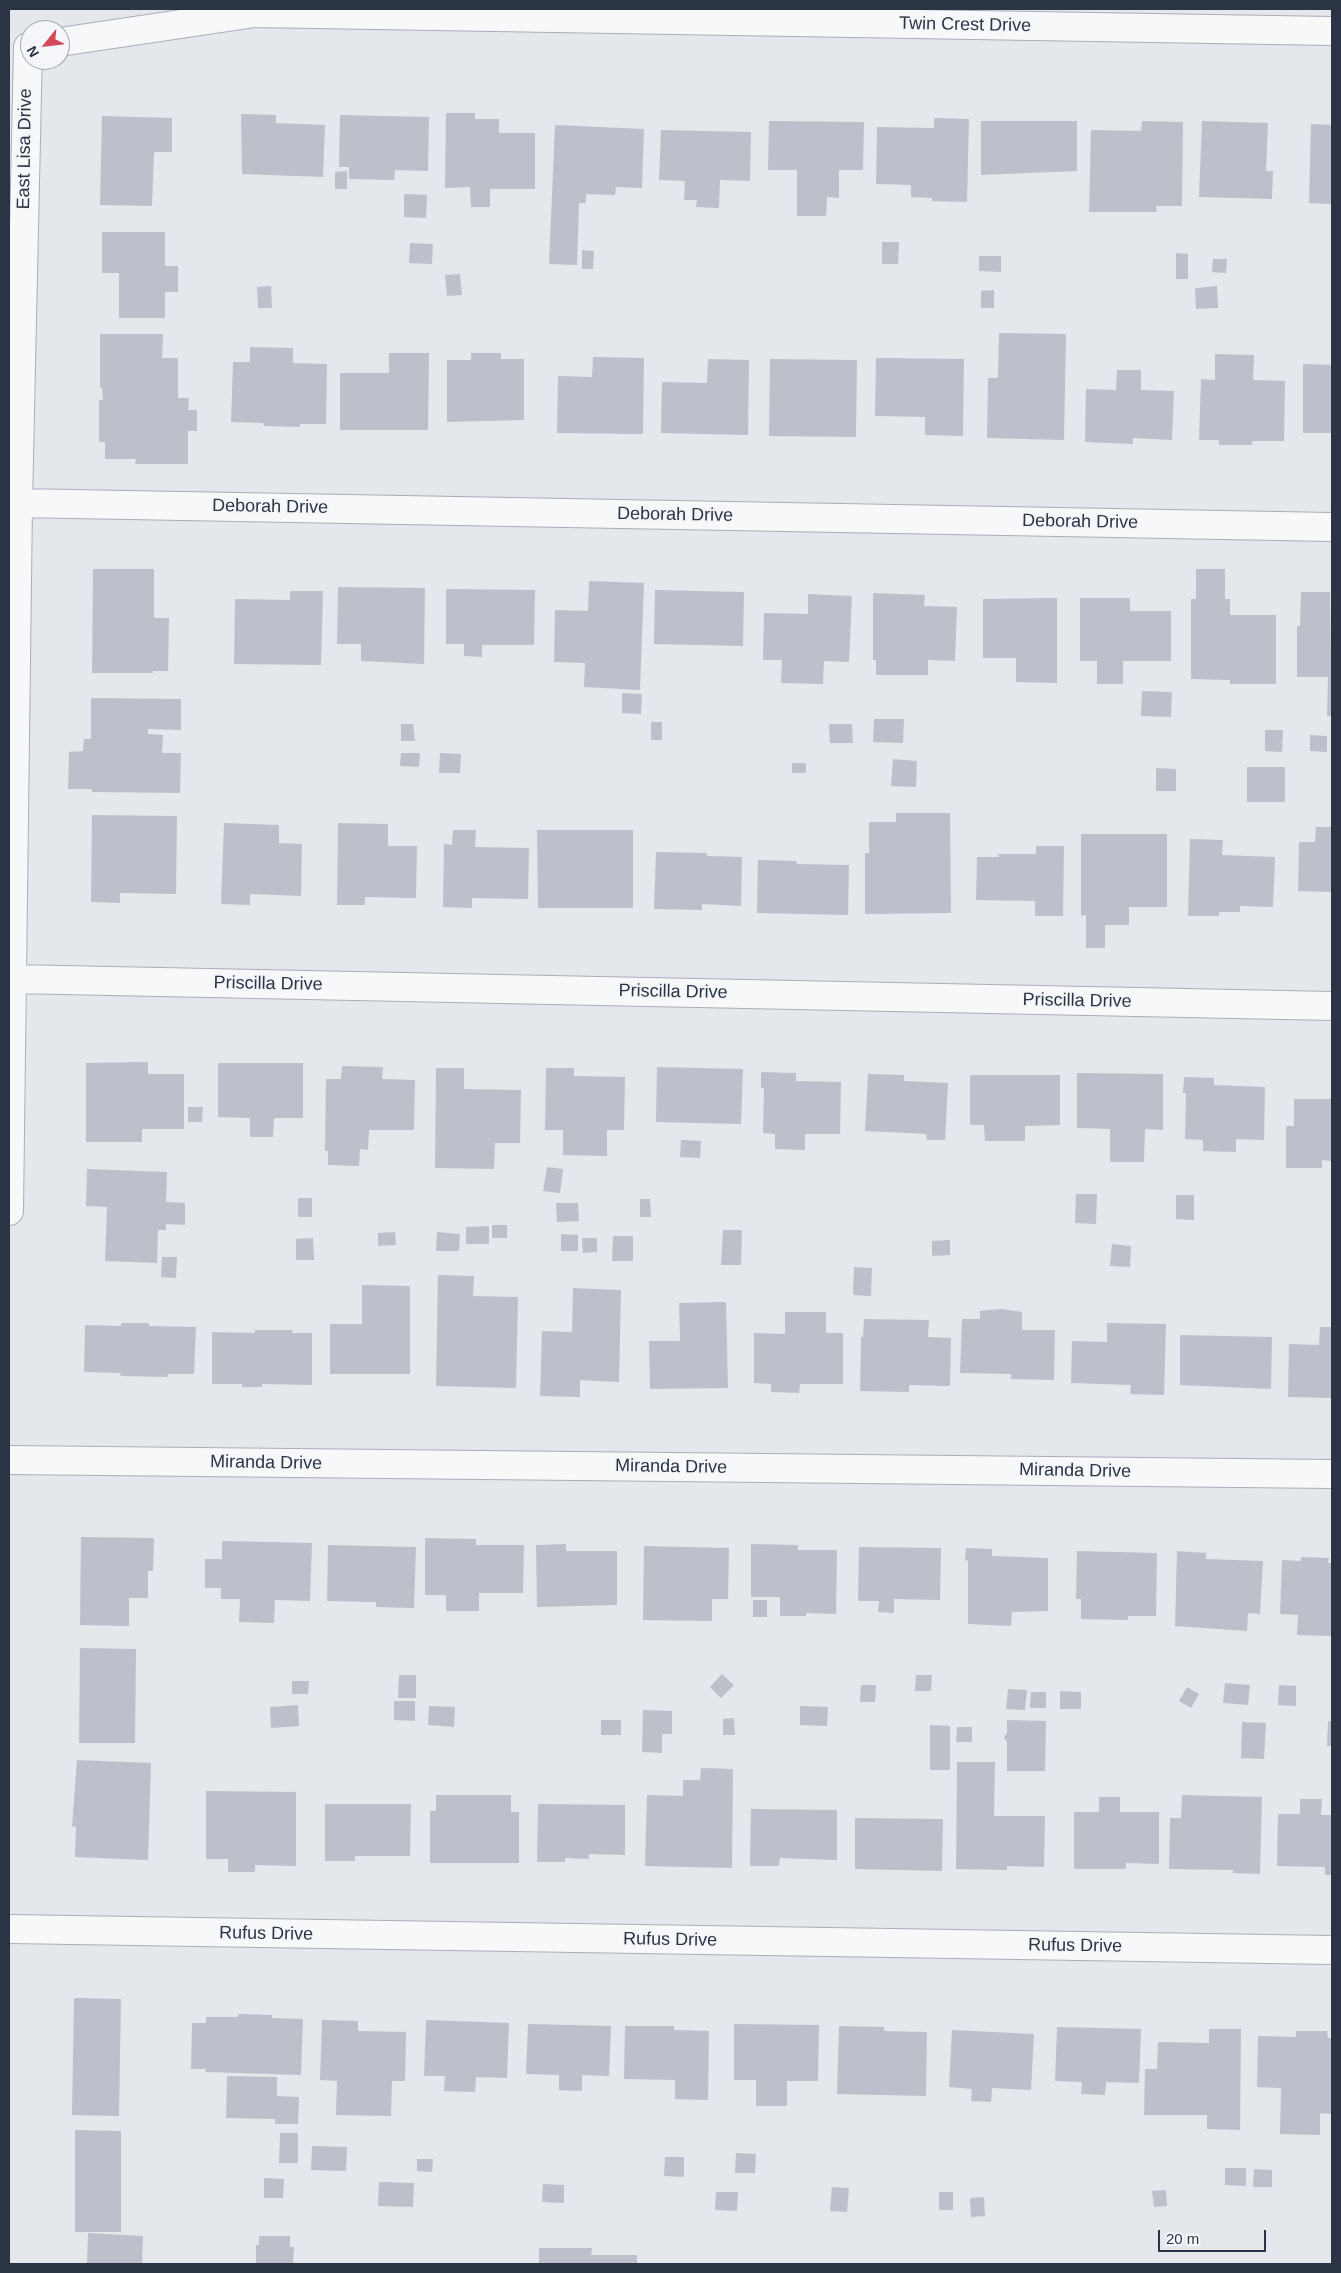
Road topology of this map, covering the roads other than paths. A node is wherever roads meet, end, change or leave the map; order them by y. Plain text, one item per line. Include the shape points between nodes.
1 (1332, 31) edge
2 (70, 41) edge
3 (22, 70) edge
4 (18, 503) junction
5 (1332, 527) edge
6 (13, 979) junction
7 (1332, 1006) edge
8 (9, 1211) edge
9 (9, 1460) edge
10 (1332, 1474) edge
11 (9, 1929) edge
12 (1332, 1950) edge

1 - 2 street, Twin Crest Drive via 254,13
3 - 4 street, East Lisa Drive
4 - 5 street, Deborah Drive
4 - 6 street, East Lisa Drive
6 - 7 street, Priscilla Drive
6 - 8 street, East Lisa Drive
9 - 10 street, Miranda Drive
11 - 12 street, Rufus Drive

